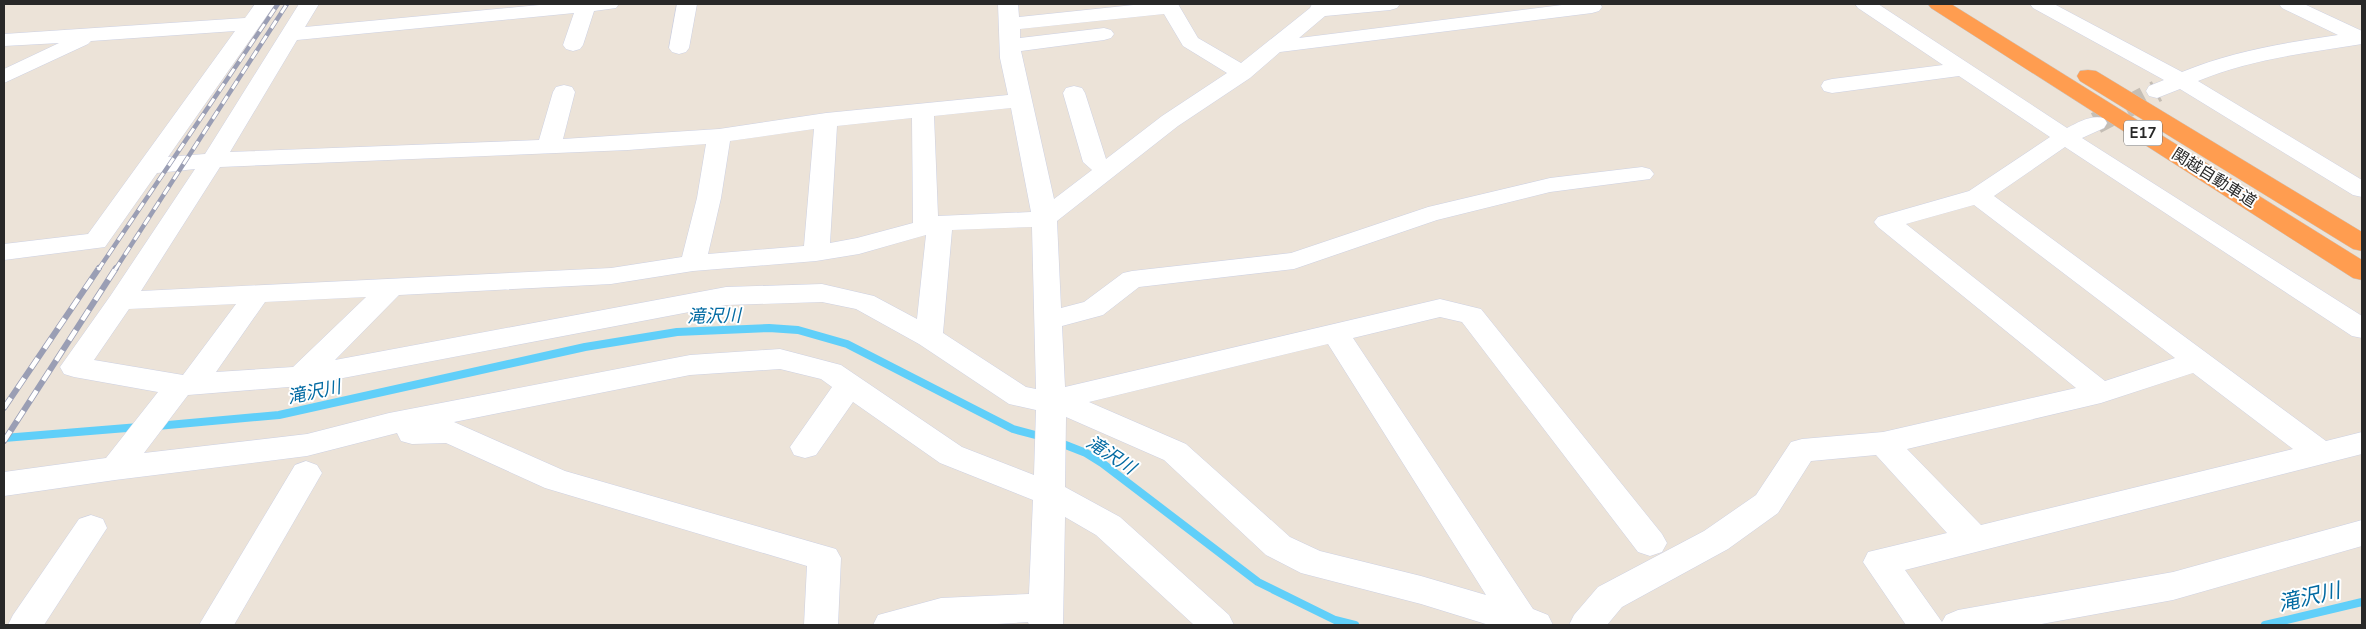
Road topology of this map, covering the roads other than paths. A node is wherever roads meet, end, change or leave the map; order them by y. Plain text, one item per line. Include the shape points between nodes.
1 (265, 4) edge
2 (309, 4) edge
3 (609, 4) edge
4 (686, 4) edge
5 (1390, 4) edge
6 (1865, 4) edge
7 (1938, 4) edge
8 (1969, 4) edge
9 (2040, 4) edge
10 (2289, 4) edge
11 (1169, 5) edge
12 (586, 6) junction
13 (1320, 7) edge
14 (1592, 7) dead end
15 (250, 24) junction
16 (1009, 24) edge
17 (1104, 34) dead end
18 (88, 35) junction
19 (289, 35) junction
20 (2362, 38) edge
21 (4, 40) edge
22 (573, 45) dead end
23 (1274, 47) junction
24 (679, 48) dead end
25 (1964, 69) junction
26 (1242, 73) junction
27 (4, 77) edge
28 (2182, 81) junction
29 (1832, 86) dead end
30 (2157, 91) tunnel mouth
31 (564, 92) dead end
32 (1074, 93) dead end
33 (1021, 100) junction
34 (923, 109) junction
35 (826, 120) junction
36 (2096, 123) tunnel mouth
37 (719, 136) junction
38 (2065, 137) junction
39 (549, 146) junction
40 (213, 160) junction
41 (152, 166) junction
42 (1108, 170) junction
43 (1642, 174) dead end
44 (2362, 190) edge
45 (1978, 196) junction
46 (1044, 219) junction
47 (933, 225) junction
48 (2362, 243) edge
49 (4, 252) edge
50 (816, 253) junction
51 (693, 263) junction
52 (2362, 272) edge
53 (394, 286) junction
54 (257, 294) junction
55 (121, 301) junction
56 (1049, 320) junction
57 (2362, 329) edge
58 (1336, 334) junction
59 (929, 337) junction
60 (2195, 362) junction
61 (301, 376) junction
62 (850, 384) junction
63 (185, 385) junction
64 (2101, 394) junction
65 (1051, 401) junction
66 (349, 434) junction
67 (2362, 442) edge
68 (1883, 443) junction
69 (805, 446) dead end
70 (2321, 454) junction
71 (115, 468) junction
72 (306, 473) dead end
73 (4, 484) edge
74 (1050, 494) junction
75 (91, 528) dead end
76 (2362, 533) edge
77 (1974, 540) junction
78 (1650, 543) dead end
79 (1047, 616) edge
80 (1528, 622) edge
81 (25, 625) edge
82 (216, 625) edge
83 (821, 625) edge
84 (890, 625) edge
85 (1217, 625) edge
86 (1586, 625) edge
87 (1926, 625) edge
88 (1958, 625) edge

1 - 15 street
2 - 19 street
3 - 12 street
4 - 24 street
5 - 13 street
6 - 25 street
7 - 52 highway, 関越自動車道 / E17
8 - 48 highway, 関越自動車道 / E17
9 - 28 street
10 - 20 street
11 - 16 street
11 - 26 street via 1190,42
12 - 19 street
12 - 22 street
13 - 23 street
14 - 23 street
15 - 18 street
15 - 41 street
16 - 17 street
16 - 33 street via 1010,58
18 - 21 street
18 - 27 street
19 - 40 street
20 - 28 street via 2276,50 2221,64
23 - 26 street
25 - 29 street
25 - 38 street
26 - 42 street via 1170,121
28 - 30 street
28 - 44 street
31 - 39 street
32 - 42 street via 1095,162
33 - 34 street
33 - 46 street
34 - 35 street
34 - 47 street
35 - 37 street
35 - 50 street
36 - 38 street
37 - 39 street
37 - 51 street via 709,198
38 - 45 street
38 - 57 street
39 - 40 street
40 - 41 street
40 - 55 street
41 - 49 street via 96,241
42 - 46 street
43 - 56 street via 1550,185 1428,215 1294,261 1132,280 1093,309
45 - 60 street
45 - 64 street via 1887,222
46 - 47 street
46 - 56 street
47 - 50 street via 859,246
47 - 59 street
50 - 51 street
51 - 53 street via 612,276
53 - 54 street
53 - 61 street
54 - 55 street
54 - 63 street
55 - 63 street via 74,368
56 - 65 street
58 - 65 street
58 - 78 street via 1440,308 1471,314
58 - 80 street
59 - 61 street via 864,302 822,293 726,296
59 - 65 street via 1019,397
60 - 64 street
60 - 70 street
61 - 63 street
62 - 66 street via 831,372 780,359 690,365
62 - 69 street
62 - 74 street via 951,455
63 - 71 street via 156,414
64 - 68 street
65 - 74 street
65 - 80 street via 1175,452 1278,546 1313,563 1421,590
66 - 71 street via 307,446
66 - 83 street via 450,432 556,480 824,558
67 - 70 street
68 - 77 street
68 - 86 street via 1802,450 1767,504 1716,540 1610,597
70 - 77 street
71 - 73 street
72 - 82 street
74 - 79 street
74 - 85 street via 1108,526
75 - 81 street
76 - 88 street via 2173,586
77 - 87 street via 1880,562
79 - 84 street via 941,613

